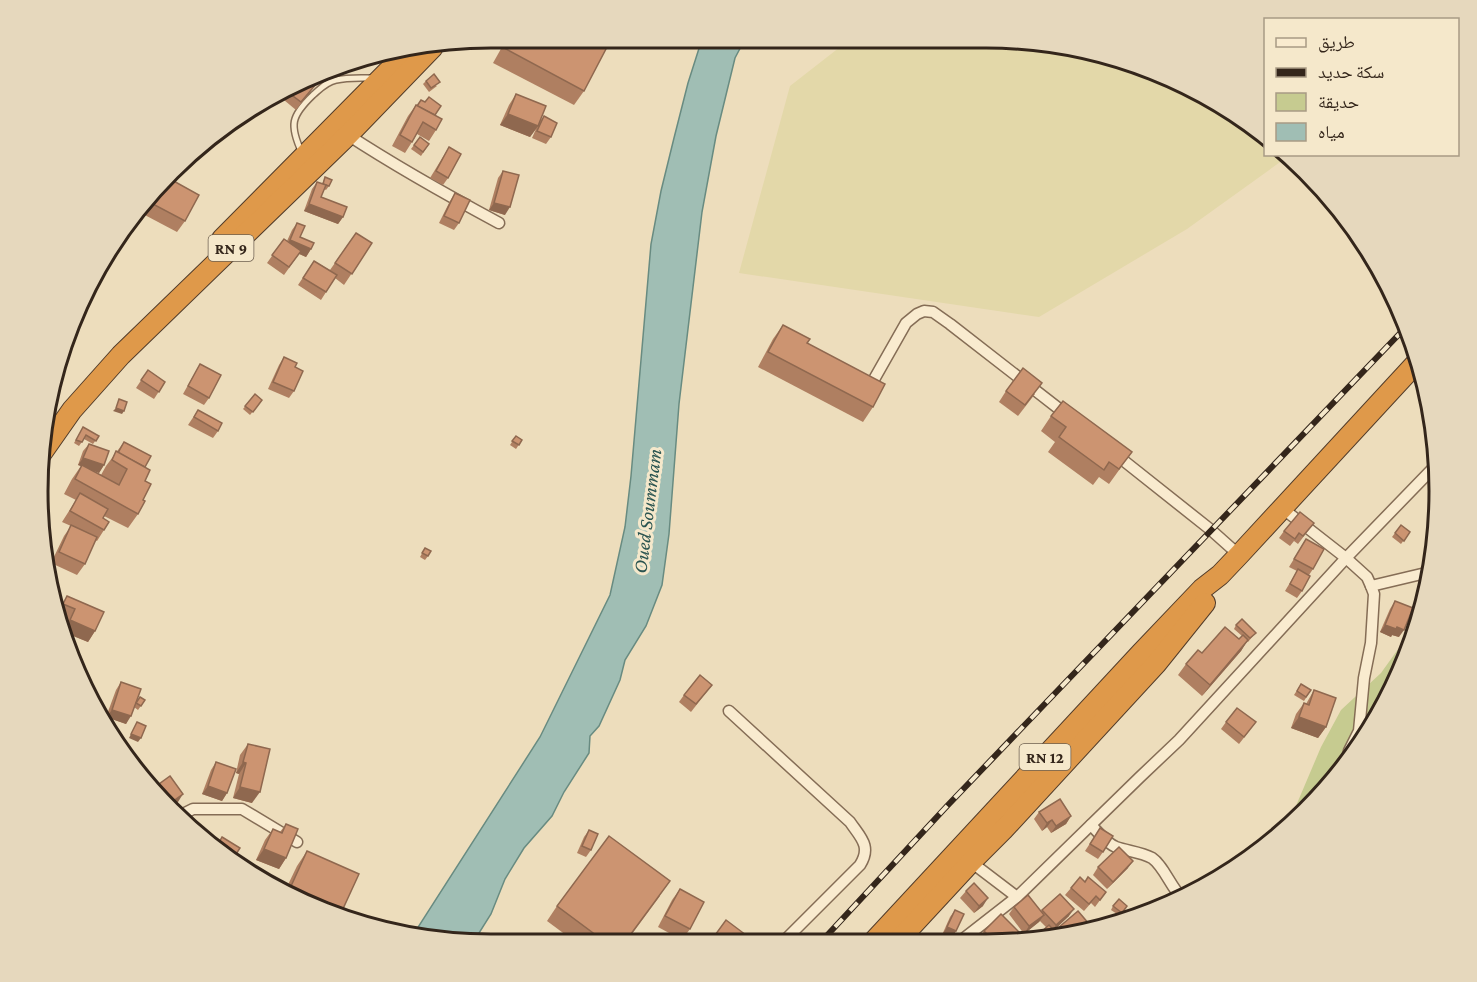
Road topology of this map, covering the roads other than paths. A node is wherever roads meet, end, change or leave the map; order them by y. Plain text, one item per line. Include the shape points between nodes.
1 (427, 53) edge
2 (401, 58) edge
3 (381, 78) junction
4 (348, 135) junction
5 (304, 155) junction
6 (499, 223) dead end
7 (1411, 368) edge
8 (868, 390) edge
9 (56, 410) edge
10 (1074, 421) edge
11 (51, 439) edge
12 (1102, 443) edge
13 (1428, 472) edge
14 (1282, 508) junction
15 (1239, 555) junction
16 (1346, 558) junction
17 (1420, 574) edge
18 (1220, 575) junction
19 (1371, 586) junction
20 (729, 711) dead end
21 (1359, 729) edge
22 (187, 813) edge
23 (1091, 825) junction
24 (297, 842) edge
25 (971, 862) junction
26 (1175, 891) edge
27 (1017, 897) junction
28 (791, 934) edge
29 (880, 934) edge
30 (905, 934) edge
31 (970, 934) edge

1 - 4 highway, RN 9
2 - 3 highway, RN 9
3 - 5 highway, RN 9
3 - 5 lane via 335,80 307,101 294,120 296,140
4 - 6 street
4 - 11 highway, RN 9 via 121,355
5 - 9 highway, RN 9
7 - 14 highway, RN 12
8 - 10 street via 906,323 924,311 933,312
12 - 15 street
13 - 16 street
14 - 15 highway, RN 12
14 - 16 street
15 - 18 highway, RN 12
16 - 19 street via 1367,577
16 - 23 street via 1187,732
17 - 19 street
18 - 25 highway, RN 12 via 1210,597 1156,664
18 - 29 highway, RN 12 via 1149,644
19 - 21 street via 1371,643
20 - 28 street via 850,822 865,847 860,864
22 - 24 street via 193,809 242,809
23 - 26 street via 1116,847 1156,862
23 - 27 street
25 - 27 street
25 - 30 highway, RN 12
27 - 31 street

